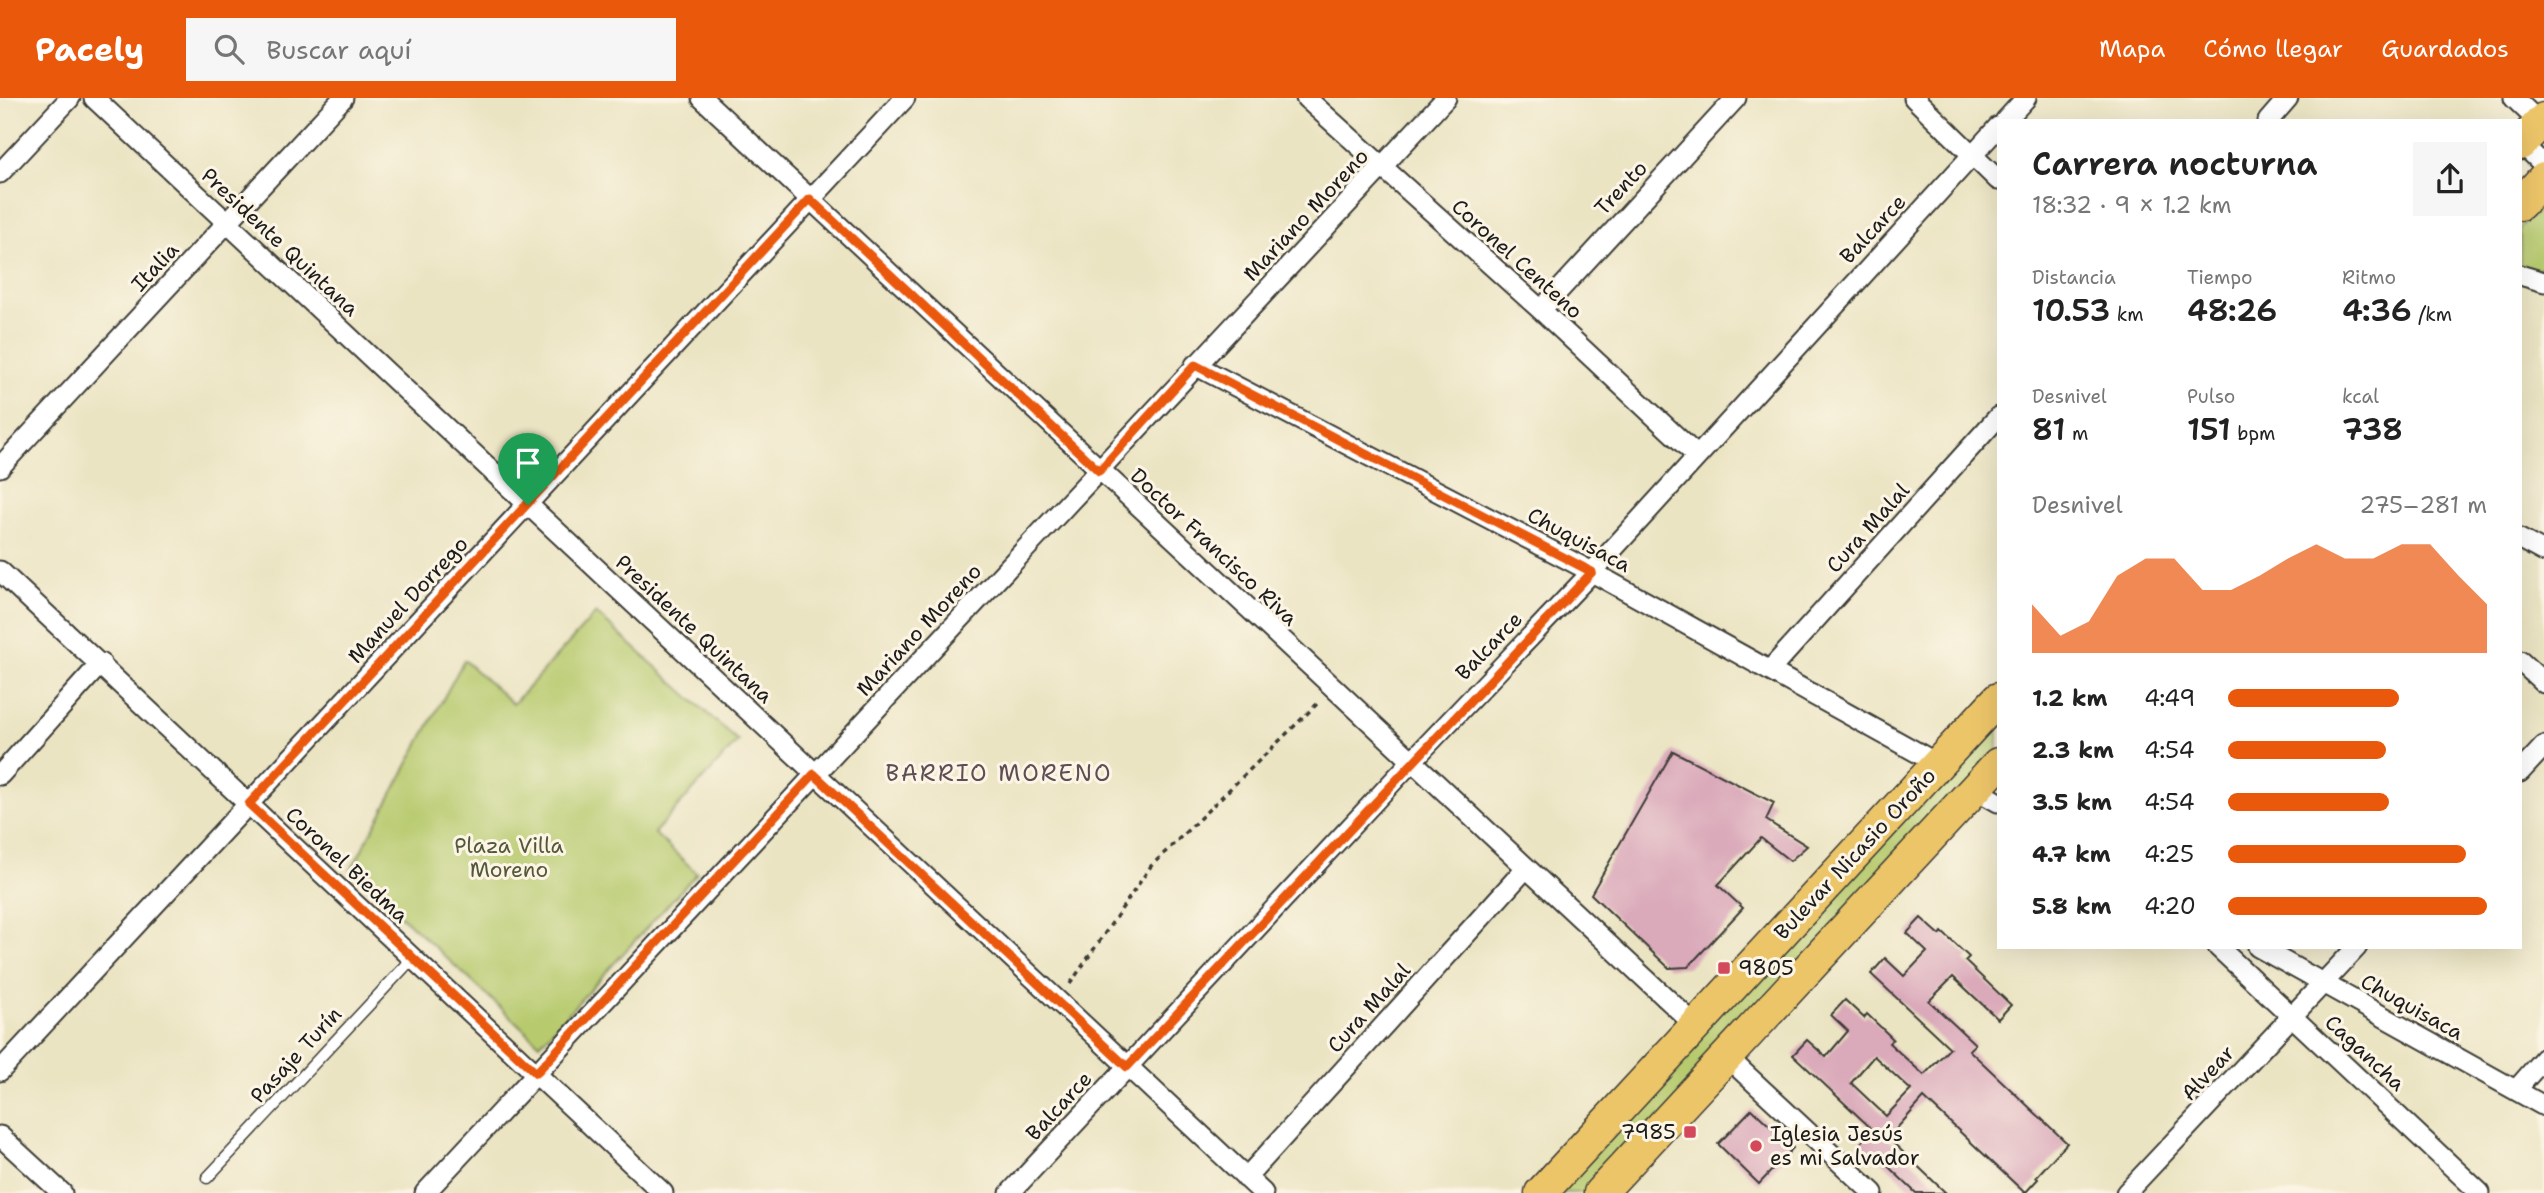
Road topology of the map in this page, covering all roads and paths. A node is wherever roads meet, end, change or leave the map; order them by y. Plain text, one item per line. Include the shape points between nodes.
1 (70, 98) edge
2 (94, 98) edge
3 (342, 98) edge
4 (702, 98) edge
5 (905, 98) edge
6 (1307, 98) edge
7 (1446, 98) edge
8 (1736, 98) edge
9 (1914, 98) edge
10 (2026, 98) edge
11 (2288, 98) edge
12 (2514, 98) edge
13 (2007, 119) edge
14 (2270, 119) edge
15 (1997, 128) edge
16 (2534, 131) edge
17 (1972, 155) junction
18 (2544, 165) edge
19 (1382, 168) junction
20 (0, 173) edge
21 (2544, 178) edge
22 (1997, 179) edge
23 (810, 199) junction
24 (2522, 202) edge
25 (227, 224) junction
26 (2522, 276) edge
27 (2544, 282) edge
28 (1541, 310) junction
29 (1195, 365) junction
30 (1997, 418) edge
31 (1696, 455) junction
32 (0, 467) edge
33 (1099, 471) junction
34 (528, 505) junction
35 (2522, 540) edge
36 (2544, 552) edge
37 (0, 570) edge
38 (1592, 572) junction
39 (2522, 662) edge
40 (101, 663) junction
41 (1770, 670) junction
42 (2544, 683) edge
43 (1332, 688) junction
44 (1997, 700) edge
45 (2544, 746) edge
46 (1411, 762) junction
47 (1938, 764) junction
48 (1997, 767) edge
49 (2522, 770) edge
50 (814, 774) junction
51 (0, 775) edge
52 (1987, 796) edge
53 (249, 804) junction
54 (1526, 868) junction
55 (2220, 949) edge
56 (2261, 949) edge
57 (2355, 949) edge
58 (414, 958) junction
59 (2322, 984) junction
60 (1058, 1003) junction
61 (2292, 1016) junction
62 (1696, 1026) junction
63 (1727, 1057) junction
64 (2544, 1058) edge
65 (1127, 1067) junction
66 (0, 1071) edge
67 (536, 1073) junction
68 (2516, 1090) junction
69 (2544, 1106) edge
70 (0, 1136) edge
71 (207, 1178) dead end
72 (1246, 1178) junction
73 (62, 1193) edge
74 (425, 1193) edge
75 (663, 1193) edge
76 (1010, 1193) edge
77 (1263, 1193) edge
78 (1541, 1193) edge
79 (1600, 1193) edge
80 (1873, 1193) edge
81 (2126, 1193) edge
82 (2480, 1193) edge

1 - 20 street
2 - 25 street, Presidente Quintana
3 - 25 street, Italia
4 - 23 street, Doctor Francisco Riva
5 - 23 street, Manuel Dorrego
6 - 19 street, Coronel Centeno
7 - 19 street, Mariano Moreno
8 - 28 street, Trento
9 - 17 street
10 - 13 street
11 - 14 street
12 - 16 street
15 - 17 street, Balcarce
16 - 18 street
17 - 22 street
17 - 31 street, Balcarce
19 - 28 street, Coronel Centeno
19 - 29 street, Mariano Moreno
21 - 24 main road
23 - 33 street, Doctor Francisco Riva
23 - 34 street, Manuel Dorrego
25 - 32 street, Italia
25 - 34 street, Presidente Quintana
26 - 27 street
28 - 31 street, Coronel Centeno
29 - 33 street, Mariano Moreno
29 - 38 street, Chuquisaca
30 - 41 street, Cura Malal
31 - 38 street, Balcarce
33 - 43 street, Doctor Francisco Riva
33 - 50 street, Mariano Moreno
34 - 50 street, Presidente Quintana
34 - 53 street, Manuel Dorrego
35 - 36 street
37 - 40 street, Coronel Biedma
38 - 41 street, Chuquisaca
38 - 46 street, Balcarce
39 - 42 street
40 - 51 street
40 - 53 street, Coronel Biedma
41 - 47 street, Chuquisaca
43 - 46 street, Doctor Francisco Riva
43 - 60 path via 1151,866
44 - 47 main road, Bulevar Nicasio Oroño
45 - 49 street
46 - 54 street, Doctor Francisco Riva
46 - 65 street, Balcarce
47 - 62 main road, Bulevar Nicasio Oroño
48 - 52 main road, Bulevar Nicasio Oroño
50 - 60 street, Presidente Quintana
50 - 67 street, Mariano Moreno
52 - 63 main road, Bulevar Nicasio Oroño
53 - 58 street, Coronel Biedma
53 - 66 street, Manuel Dorrego
54 - 62 street, Doctor Francisco Riva
54 - 72 street, Cura Malal
55 - 61 street, Cagancha
56 - 59 street, Chuquisaca
57 - 59 street, Alvear
58 - 67 street, Coronel Biedma
58 - 71 lane, Pasaje Turín
59 - 61 street, Alvear
59 - 68 street, Chuquisaca
60 - 65 street, Presidente Quintana
61 - 81 street, Alvear
61 - 82 street, Cagancha
62 - 78 main road, Bulevar Nicasio Oroño
63 - 79 main road, Bulevar Nicasio Oroño
63 - 80 street
64 - 68 street
65 - 72 street, Presidente Quintana
65 - 76 street, Balcarce
67 - 74 street, Mariano Moreno
67 - 75 street, Coronel Biedma
68 - 69 street, Chuquisaca
70 - 73 street
72 - 77 street, Presidente Quintana

